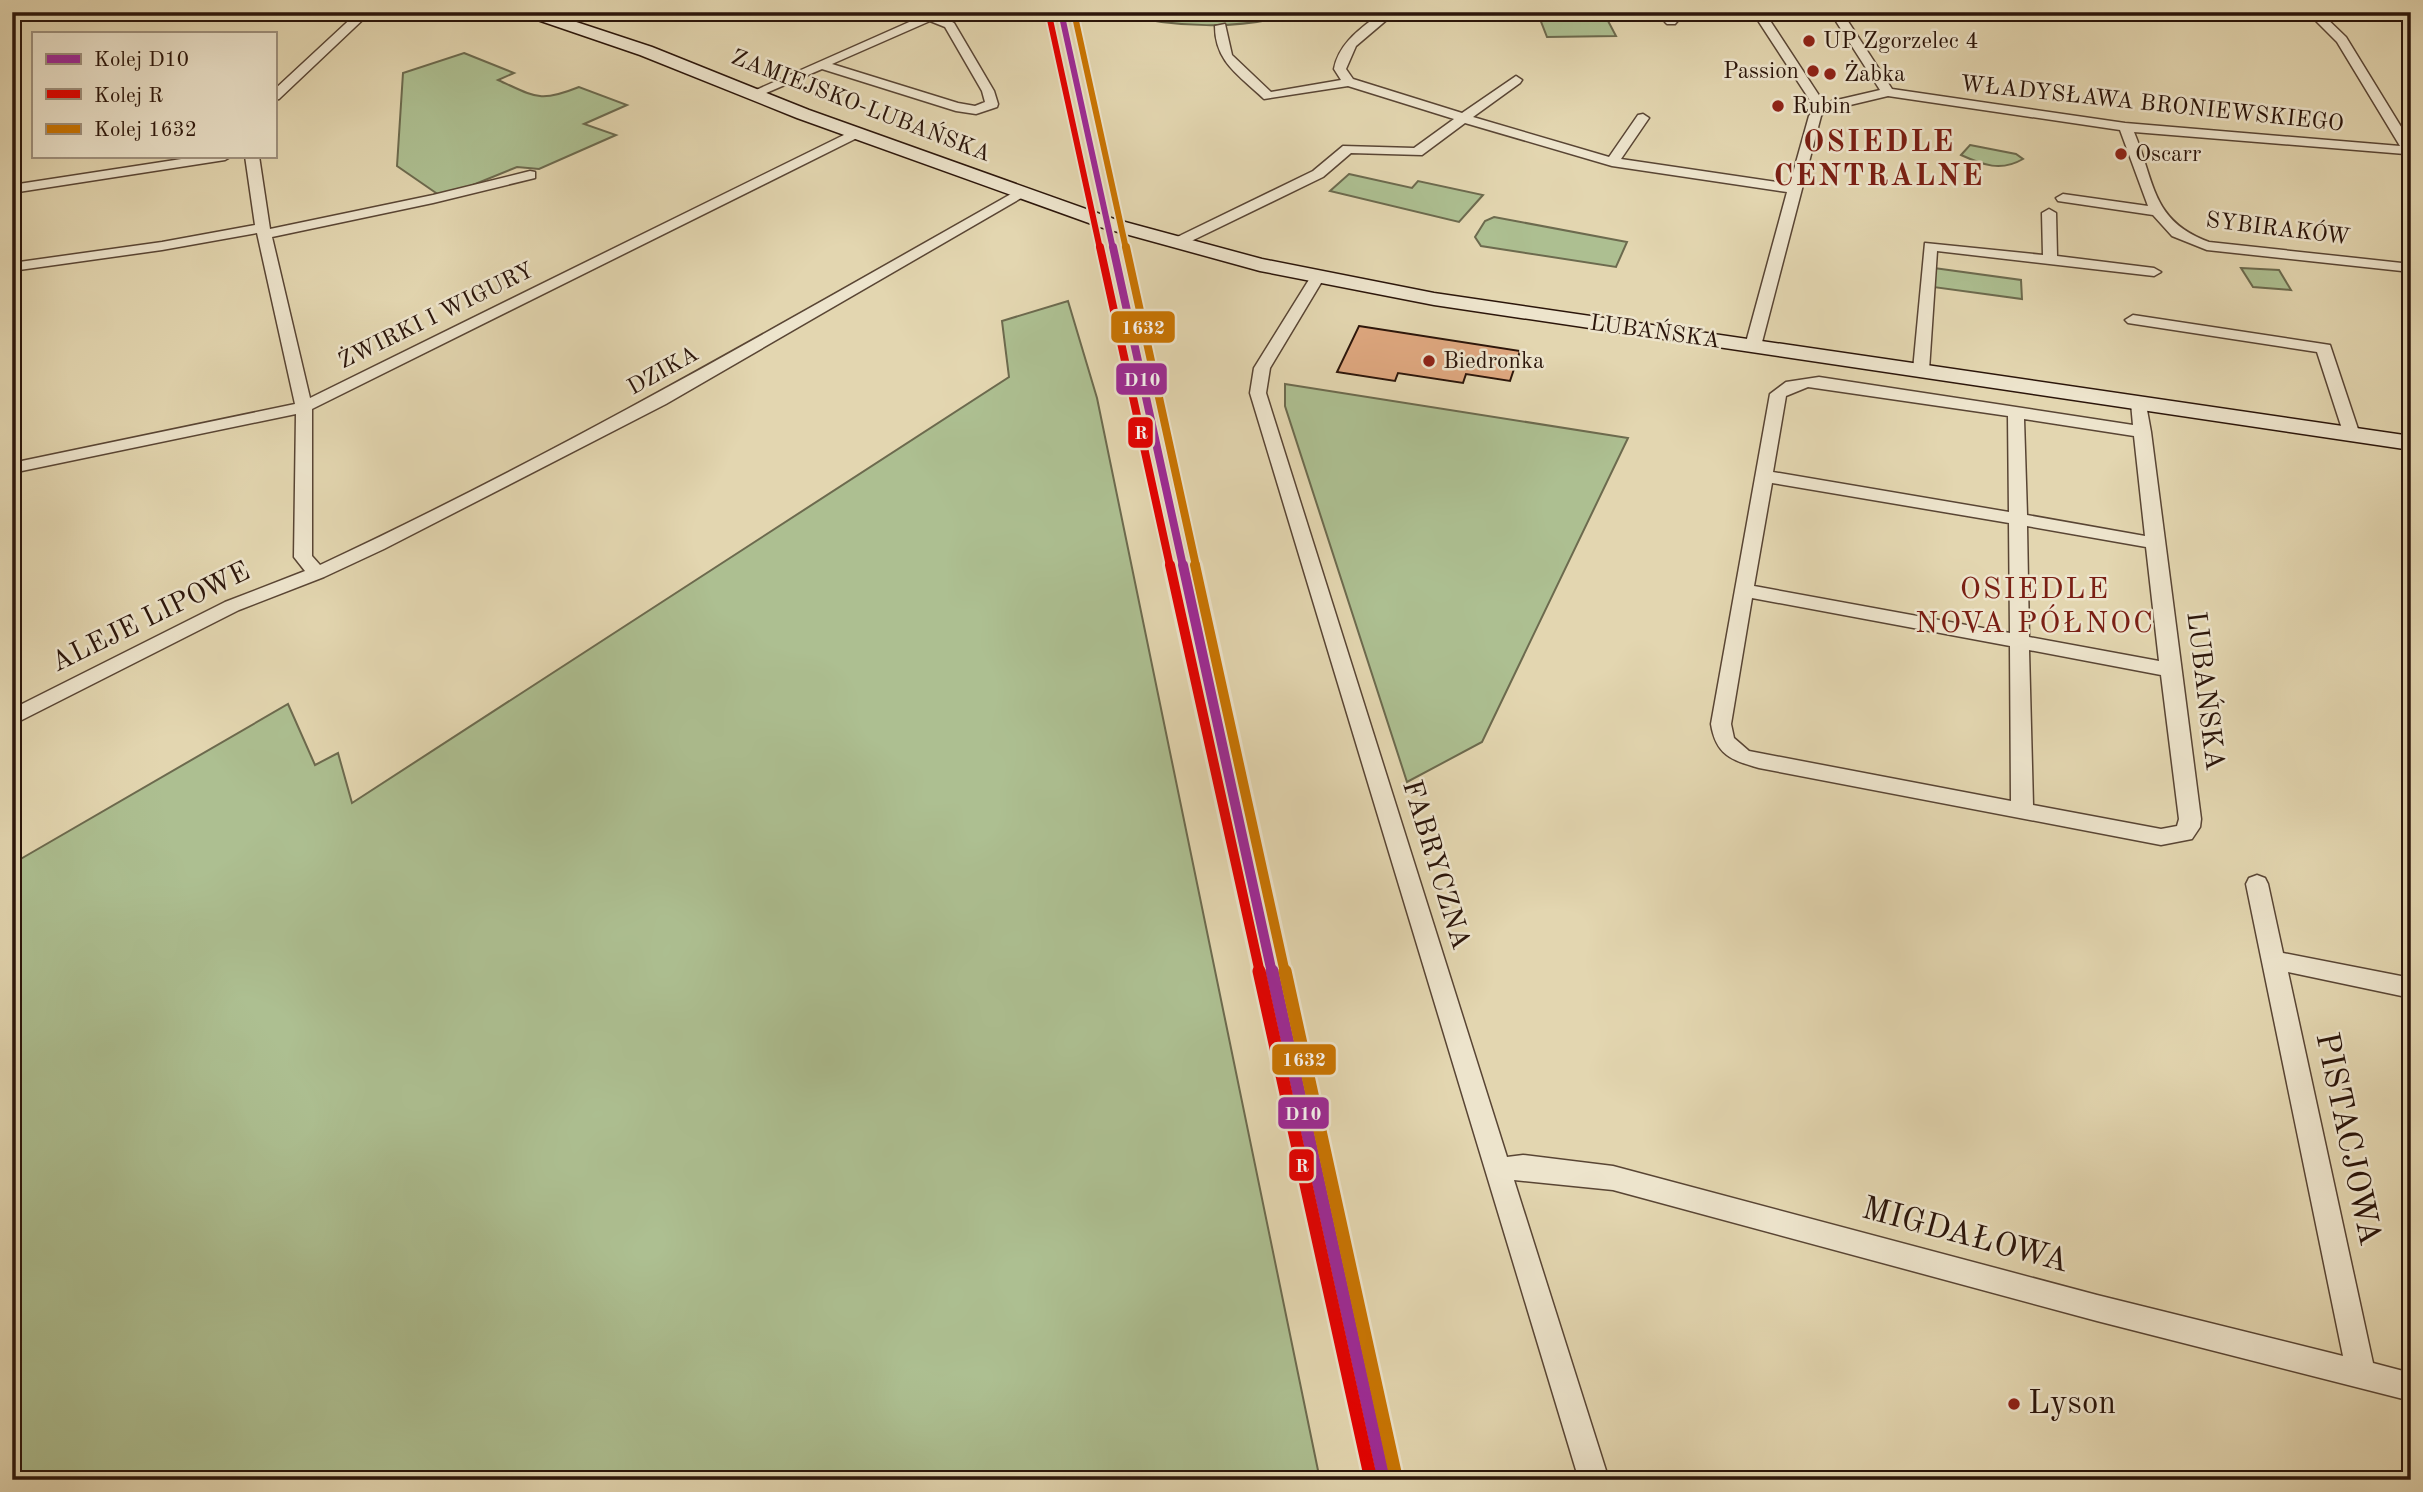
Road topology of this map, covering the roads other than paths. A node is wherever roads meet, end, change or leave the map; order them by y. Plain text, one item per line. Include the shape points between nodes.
1 (365, 12) edge
2 (529, 12) edge
3 (898, 12) edge
4 (1390, 12) edge
5 (1797, 12) edge
6 (1836, 12) edge
7 (2312, 12) edge
8 (1759, 13) edge
9 (932, 15) edge
10 (1676, 16) edge
11 (1222, 26) dead end
12 (820, 64) junction
13 (1516, 80) dead end
14 (1349, 82) junction
15 (1888, 92) junction
16 (753, 94) junction
17 (276, 95) edge
18 (1821, 108) junction
19 (1462, 118) junction
20 (1643, 118) dead end
21 (2125, 127) junction
22 (856, 133) junction
23 (2410, 152) edge
24 (212, 158) edge
25 (251, 158) edge
26 (1612, 162) junction
27 (530, 176) dead end
28 (12, 189) edge
29 (1793, 189) junction
30 (1023, 193) junction
31 (2063, 198) dead end
32 (2157, 211) junction
33 (2049, 213) dead end
34 (264, 231) junction
35 (1175, 243) junction
36 (2050, 259) junction
37 (12, 267) edge
38 (2411, 268) edge
39 (2154, 272) dead end
40 (1317, 278) junction
41 (2133, 320) dead end
42 (1753, 346) junction
43 (1921, 370) junction
44 (2139, 403) junction
45 (304, 407) junction
46 (2016, 413) junction
47 (2143, 432) junction
48 (2352, 435) junction
49 (2411, 443) edge
50 (12, 468) edge
51 (1764, 476) junction
52 (2018, 519) junction
53 (2156, 543) junction
54 (317, 573) junction
55 (1744, 590) junction
56 (2020, 642) junction
57 (2169, 670) junction
58 (12, 718) edge
59 (2022, 811) junction
60 (2257, 884) dead end
61 (2273, 960) junction
62 (2411, 988) edge
63 (1499, 1170) junction
64 (2361, 1374) junction
65 (2411, 1387) edge
66 (1594, 1480) edge

1 - 17 street
2 - 16 main road, ZAMIEJSKO-LUBAŃSKA via 646,51
3 - 9 street
4 - 14 street via 1342,56 1340,69
5 - 8 street
6 - 15 street
7 - 23 street via 2342,40
8 - 10 street
8 - 18 street
9 - 12 street
9 - 12 street via 950,25 988,91 990,107 956,107
11 - 14 street via 1226,56 1268,96
12 - 16 street
13 - 19 street
14 - 19 street
15 - 18 street
15 - 21 street, WŁADYSŁAWA BRONIEWSKIEGO
16 - 22 main road, ZAMIEJSKO-LUBAŃSKA
18 - 29 street
19 - 26 street
19 - 35 street via 1417,152 1348,149 1318,174
20 - 26 street
21 - 23 street, WŁADYSŁAWA BRONIEWSKIEGO
21 - 32 street, SYBIRAKÓW
22 - 30 main road, ZAMIEJSKO-LUBAŃSKA
22 - 45 street, ŻWIRKI I WIGURY
24 - 28 street
25 - 34 street
26 - 29 street
27 - 34 street
29 - 42 street
30 - 35 main road, ZAMIEJSKO-LUBAŃSKA
30 - 54 street, DZIKA via 660,400
31 - 32 street
32 - 38 street, SYBIRAKÓW via 2176,233 2207,247
33 - 36 street
34 - 37 street
34 - 45 street
35 - 40 main road, LUBAŃSKA
36 - 39 street
36 - 43 street via 1930,246
40 - 42 main road, LUBAŃSKA
40 - 63 street, FABRYCZNA via 1262,368 1258,393
41 - 48 street via 2324,348
42 - 43 main road, LUBAŃSKA
43 - 44 main road, LUBAŃSKA
44 - 47 street, LUBAŃSKA
44 - 48 main road, LUBAŃSKA
45 - 50 street, ŻWIRKI I WIGURY
45 - 54 street via 303,558
46 - 47 street
46 - 51 street via 1819,382 1795,384 1778,394
46 - 52 street
47 - 53 street, LUBAŃSKA
48 - 49 main road, LUBAŃSKA
51 - 52 street
51 - 55 street
52 - 53 street
52 - 56 street
53 - 57 street, LUBAŃSKA
54 - 58 street, ALEJE LIPOWE via 232,606
55 - 56 street
55 - 59 street via 1721,724 1724,741 1731,749 1759,761
56 - 57 street
56 - 59 street
57 - 59 street, LUBAŃSKA via 2190,819 2183,833 2161,837
60 - 61 street, PISTACJOWA
61 - 62 street
61 - 64 street, PISTACJOWA
63 - 64 street, MIGDAŁOWA via 1523,1167 1612,1178
63 - 66 street, FABRYCZNA
64 - 65 street, MIGDAŁOWA

